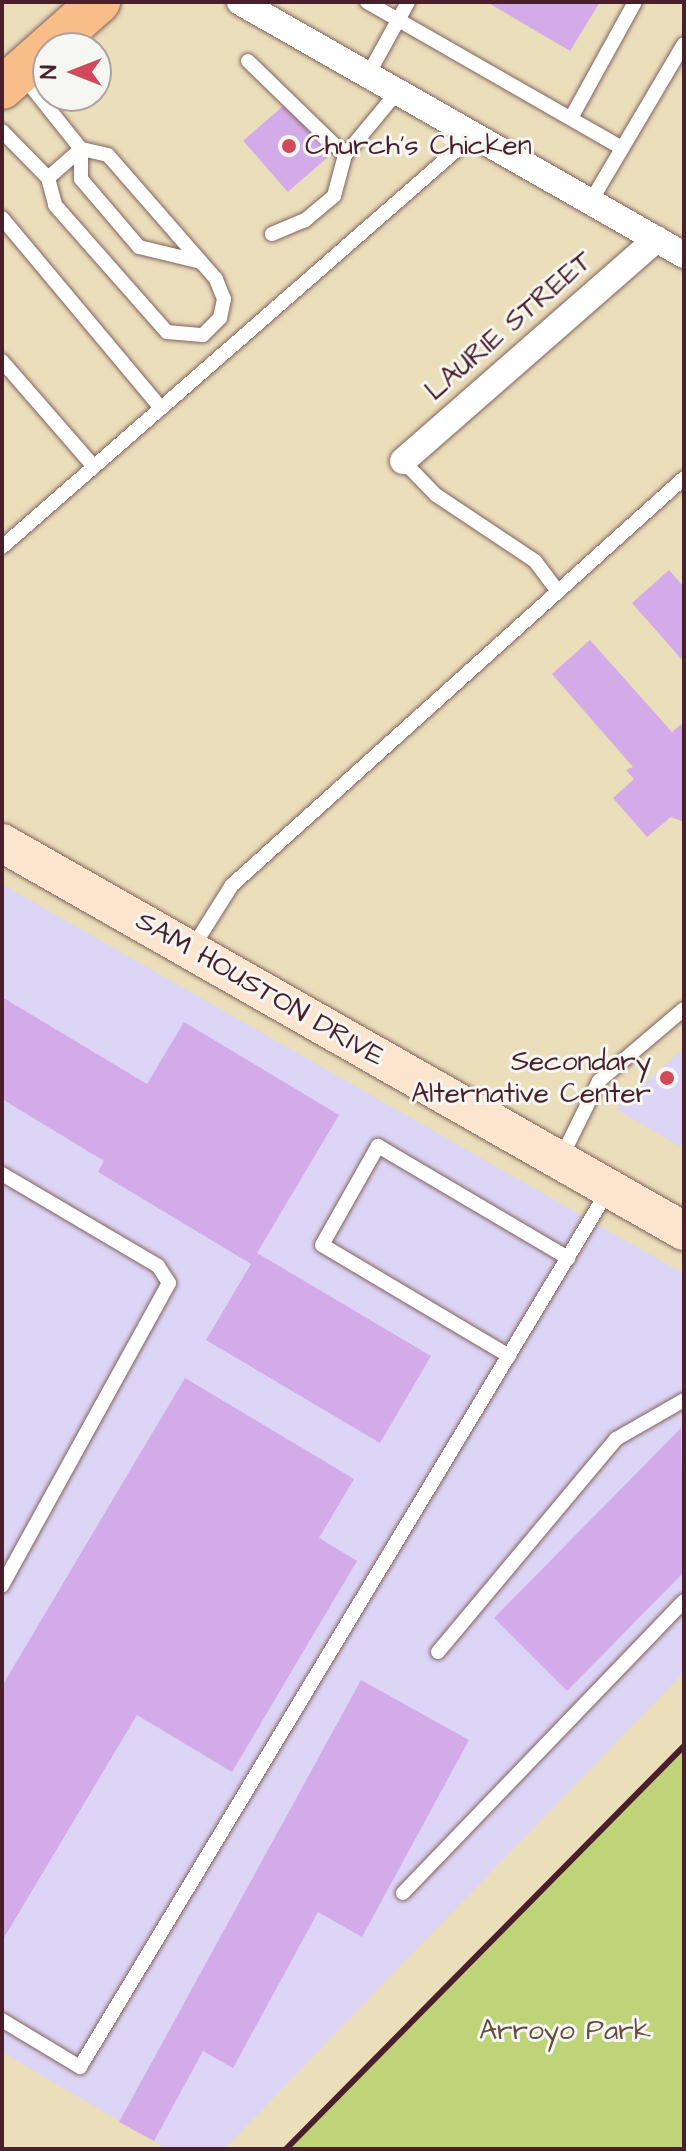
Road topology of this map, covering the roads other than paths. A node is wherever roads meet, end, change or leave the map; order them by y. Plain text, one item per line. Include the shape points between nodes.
1 (99, 2) edge
2 (240, 2) edge
3 (367, 2) edge
4 (408, 2) edge
5 (635, 2) edge
6 (399, 18) junction
7 (684, 44) edge
8 (248, 61) dead end
9 (369, 73) junction
10 (11, 81) edge
11 (399, 90) junction
12 (571, 118) junction
13 (2, 131) edge
14 (475, 134) junction
15 (622, 148) junction
16 (81, 149) junction
17 (345, 155) junction
18 (48, 178) junction
19 (591, 201) junction
20 (2, 218) edge
21 (272, 234) dead end
22 (657, 239) junction
23 (684, 255) edge
24 (201, 262) junction
25 (2, 361) edge
26 (161, 408) junction
27 (403, 461) joint
28 (94, 467) junction
29 (684, 478) edge
30 (2, 547) edge
31 (558, 591) junction
32 (2, 843) edge
33 (190, 950) junction
34 (684, 1009) edge
35 (559, 1160) junction
36 (2, 1174) edge
37 (610, 1188) junction
38 (684, 1231) edge
39 (568, 1258) junction
40 (509, 1356) junction
41 (684, 1400) edge
42 (2, 1586) edge
43 (684, 1601) edge
44 (438, 1652) dead end
45 (403, 1893) dead end
46 (2, 2020) edge

1 - 10 main road
2 - 9 street
3 - 6 lane
4 - 6 lane
5 - 12 lane
6 - 9 lane
6 - 12 lane
7 - 15 lane
8 - 17 lane
9 - 11 street
10 - 16 lane
11 - 14 street
11 - 17 lane
12 - 15 lane
13 - 18 lane
14 - 19 street
14 - 26 lane
15 - 19 lane
16 - 18 lane
16 - 24 lane via 108,155
16 - 24 lane via 81,179 139,247
17 - 21 lane via 334,196 305,220
18 - 24 lane via 55,205 167,332 203,335 220,318 224,299
19 - 22 street
20 - 26 lane
22 - 23 street
22 - 27 street, LAURIE STREET
25 - 28 lane
26 - 28 lane
27 - 31 lane via 436,495 535,561
28 - 30 lane
29 - 31 lane
31 - 33 lane via 232,885
32 - 33 street, SAM HOUSTON DRIVE
33 - 35 street, SAM HOUSTON DRIVE
34 - 35 lane via 599,1081
35 - 37 street, SAM HOUSTON DRIVE
36 - 42 lane via 158,1266 169,1283
37 - 38 street, SAM HOUSTON DRIVE
37 - 39 lane
39 - 40 lane
39 - 40 lane via 378,1146 322,1245
40 - 46 lane via 80,2067
41 - 44 lane via 616,1439
43 - 45 lane

